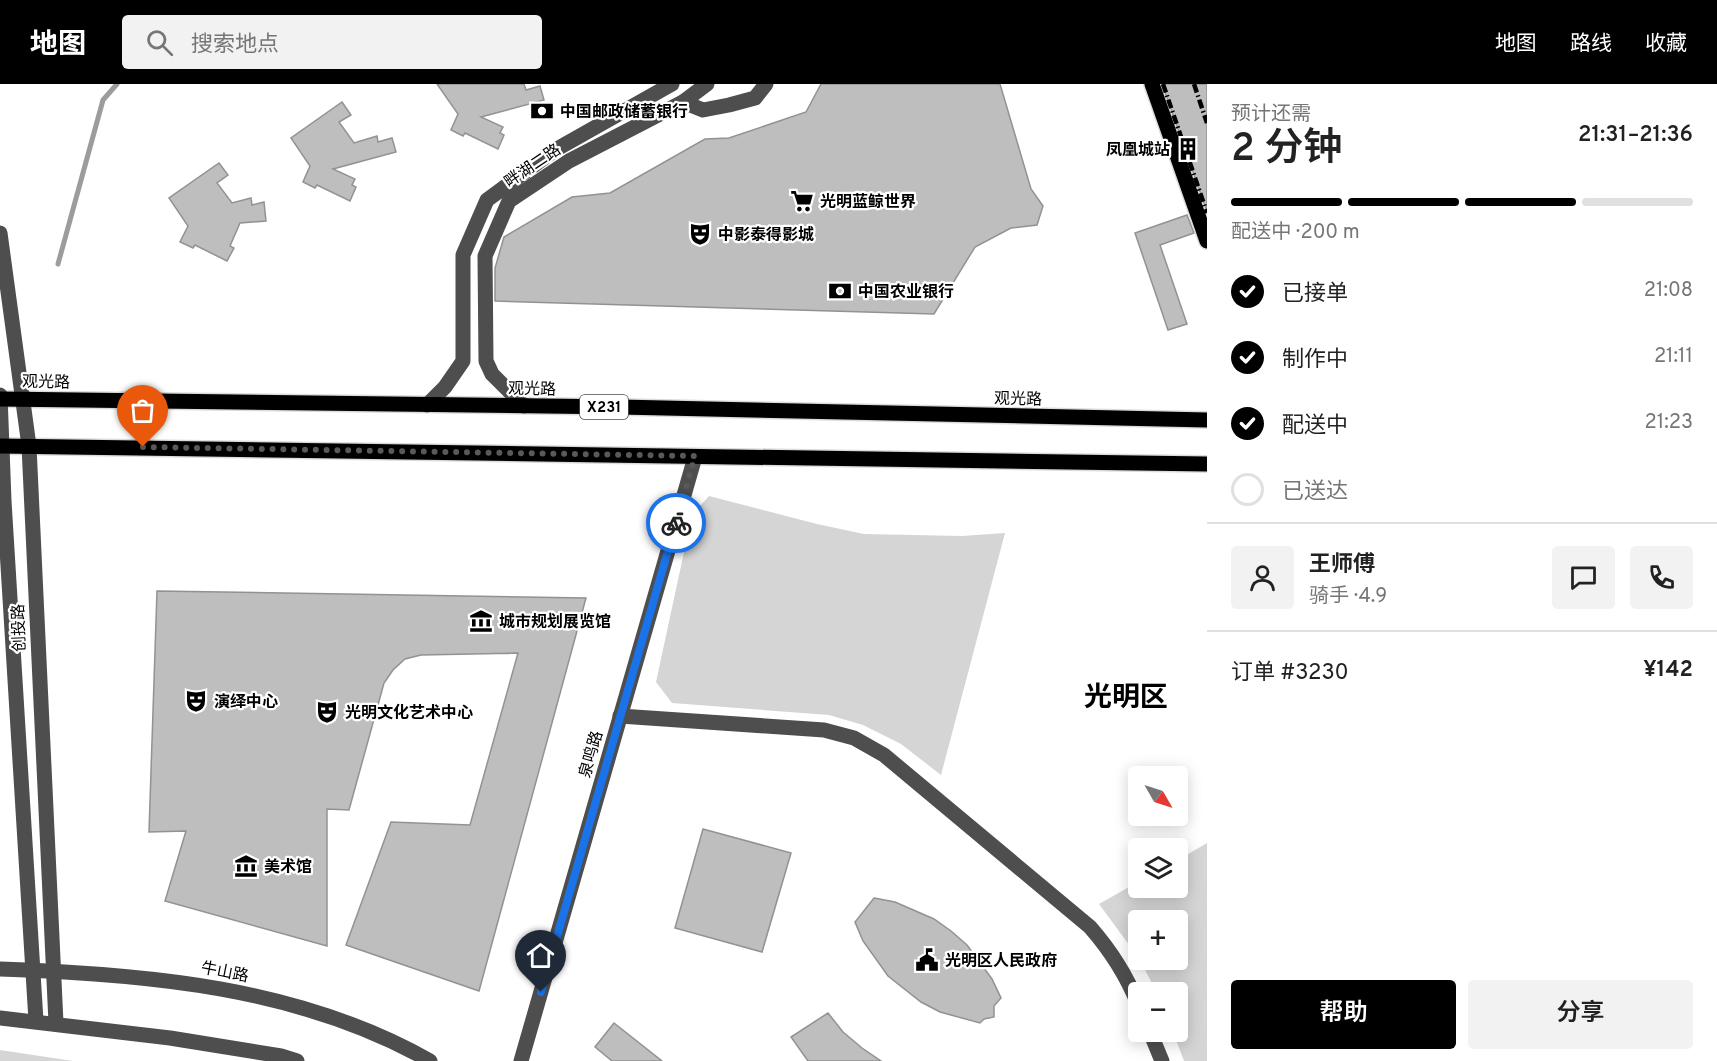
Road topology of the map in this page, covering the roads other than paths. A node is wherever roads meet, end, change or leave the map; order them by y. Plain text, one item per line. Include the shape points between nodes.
1 (672, 84) edge
2 (707, 84) edge
3 (766, 84) edge
4 (1152, 84) edge
5 (683, 102) junction
6 (0, 233) edge
7 (1207, 241) edge
8 (0, 398) edge
9 (24, 399) junction
10 (427, 405) junction
11 (524, 406) junction
12 (1207, 420) edge
13 (2, 446) edge
14 (28, 446) junction
15 (695, 456) junction
16 (1207, 464) edge
17 (620, 716) junction
18 (0, 969) edge
19 (33, 970) junction
20 (54, 970) junction
21 (1129, 982) edge
22 (0, 1018) edge
23 (36, 1021) junction
24 (56, 1023) junction
25 (1154, 1042) edge
26 (297, 1061) edge
27 (430, 1061) edge
28 (521, 1061) edge
29 (1162, 1061) edge

1 - 10 street, 畔湖二路 via 555,150 487,200 463,255 463,361
2 - 5 street, 畔湖二路
3 - 5 street via 755,98 729,105 703,110
4 - 7 main road
5 - 11 street, 畔湖二路 via 569,161 509,201 485,256 486,361 492,374
6 - 9 street, 创投路
8 - 9 main road, 观光路 / X231
8 - 13 street, 创投路
9 - 10 main road, 观光路 / X231
9 - 14 street, 创投路
10 - 11 main road, 观光路 / X231
11 - 12 main road, 观光路 / X231
13 - 14 main road
13 - 19 street, 创投路
14 - 15 main road
14 - 20 street, 创投路
15 - 16 main road
15 - 17 street, 泉鸣路
17 - 21 street via 824,730 854,738 884,755 1090,927
17 - 28 street, 泉鸣路
18 - 19 street, 牛山路
19 - 20 street, 牛山路
19 - 23 street, 创投路
20 - 24 street, 创投路
20 - 27 street, 牛山路 via 190,983 283,1001 358,1027
22 - 23 street
23 - 24 street
24 - 26 street
25 - 29 street

